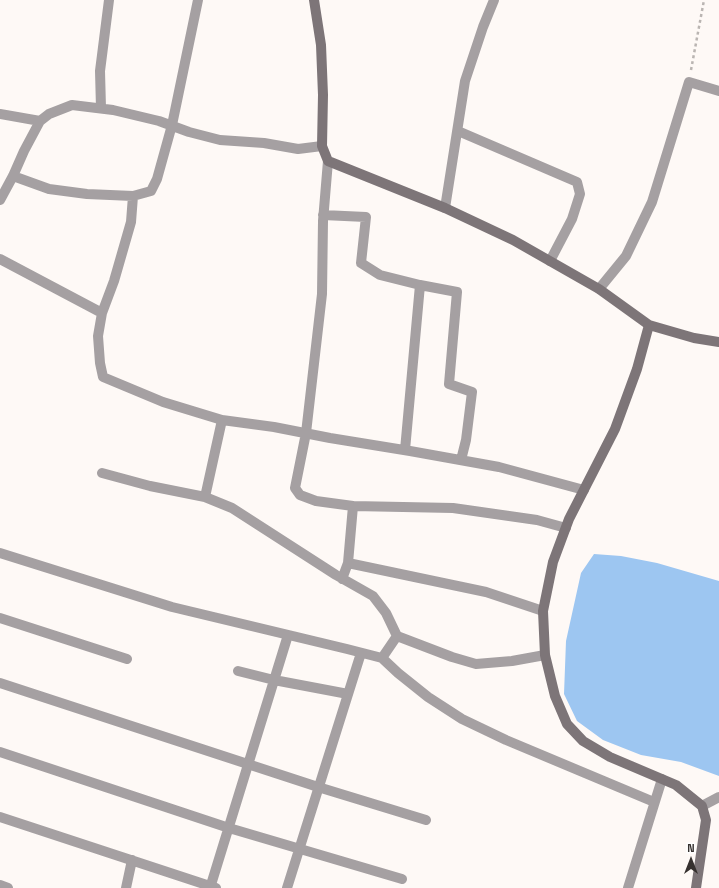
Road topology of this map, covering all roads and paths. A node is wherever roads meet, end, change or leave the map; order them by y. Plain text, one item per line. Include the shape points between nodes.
1 (109, 0) edge
2 (198, 0) edge
3 (314, 0) edge
4 (494, 0) edge
5 (704, 0) edge
6 (689, 82) junction
7 (719, 91) edge
8 (101, 108) junction
9 (0, 114) edge
10 (40, 121) junction
11 (172, 125) junction
12 (458, 131) junction
13 (322, 146) junction
14 (328, 161) junction
15 (13, 176) junction
16 (133, 196) junction
17 (0, 200) edge
18 (445, 208) junction
19 (323, 215) junction
20 (0, 260) edge
21 (550, 261) junction
22 (420, 285) junction
23 (599, 289) junction
24 (102, 313) junction
25 (649, 325) junction
26 (719, 342) edge
27 (222, 420) junction
28 (306, 433) junction
29 (405, 450) junction
30 (461, 460) junction
31 (102, 473) dead end
32 (584, 490) junction
33 (205, 496) junction
34 (352, 506) junction
35 (566, 528) junction
36 (0, 553) edge
37 (348, 563) junction
38 (342, 579) junction
39 (543, 611) junction
40 (0, 618) edge
41 (288, 635) junction
42 (397, 636) junction
43 (361, 653) junction
44 (545, 655) junction
45 (382, 658) junction
46 (127, 659) dead end
47 (238, 672) dead end
48 (274, 680) junction
49 (0, 683) edge
50 (348, 694) junction
51 (0, 752) edge
52 (248, 764) junction
53 (662, 779) junction
54 (318, 787) junction
55 (719, 797) edge
56 (654, 802) junction
57 (702, 806) junction
58 (0, 817) edge
59 (426, 820) dead end
60 (229, 828) junction
61 (299, 849) junction
62 (132, 860) junction
63 (402, 879) dead end
64 (0, 885) edge
65 (212, 887) edge
66 (8, 888) edge
67 (126, 888) edge
68 (287, 888) edge
69 (628, 888) edge
70 (696, 888) edge

1 - 8 street via 100,71
2 - 11 street
3 - 13 main road via 321,45
4 - 12 street via 465,81
5 - 6 path
6 - 7 street
6 - 23 street via 652,202 626,256
8 - 10 street via 72,105 49,114
8 - 11 street
9 - 10 street
10 - 15 street
11 - 13 street via 220,140 264,143 298,149
11 - 16 street via 152,191
12 - 18 street
12 - 21 street via 577,182 580,194 572,219
13 - 14 main road
14 - 18 main road
14 - 19 street
15 - 16 street via 49,189
15 - 17 street
16 - 24 street via 131,222
18 - 21 main road via 513,240
19 - 22 street via 366,217 361,263 380,275
19 - 28 street via 322,294
20 - 24 street
21 - 23 main road
22 - 29 street
22 - 30 street via 457,292 449,384 472,392
23 - 25 main road
24 - 27 street via 98,336 103,377 163,402
25 - 26 main road via 694,338
25 - 32 main road via 637,369 615,429
27 - 28 street
27 - 33 street
28 - 29 street
28 - 34 street via 295,488 300,495 316,501
29 - 30 street
30 - 32 street via 499,467
31 - 33 street via 150,486
32 - 35 main road
33 - 38 street via 232,508
34 - 35 street via 453,508 536,520
34 - 37 street
35 - 39 main road via 553,562
36 - 41 street via 172,607
37 - 38 street
37 - 39 street via 486,592
38 - 42 street via 373,596 386,613
39 - 44 main road
40 - 46 street
41 - 43 street
41 - 48 street
42 - 44 street via 476,664
42 - 45 street
43 - 45 street
43 - 50 street
44 - 53 main road via 555,696 567,724 583,741
45 - 56 street via 428,697 462,720
47 - 48 street
48 - 50 street
48 - 52 street
49 - 52 street
50 - 54 street
51 - 60 street
52 - 54 street
52 - 60 street
53 - 56 street
53 - 57 main road via 676,785
54 - 59 street
54 - 61 street
55 - 57 street
56 - 69 street
57 - 70 main road via 706,820
58 - 62 street
60 - 61 street
60 - 65 street
61 - 63 street
61 - 68 street
62 - 65 street
62 - 67 street
64 - 66 street

